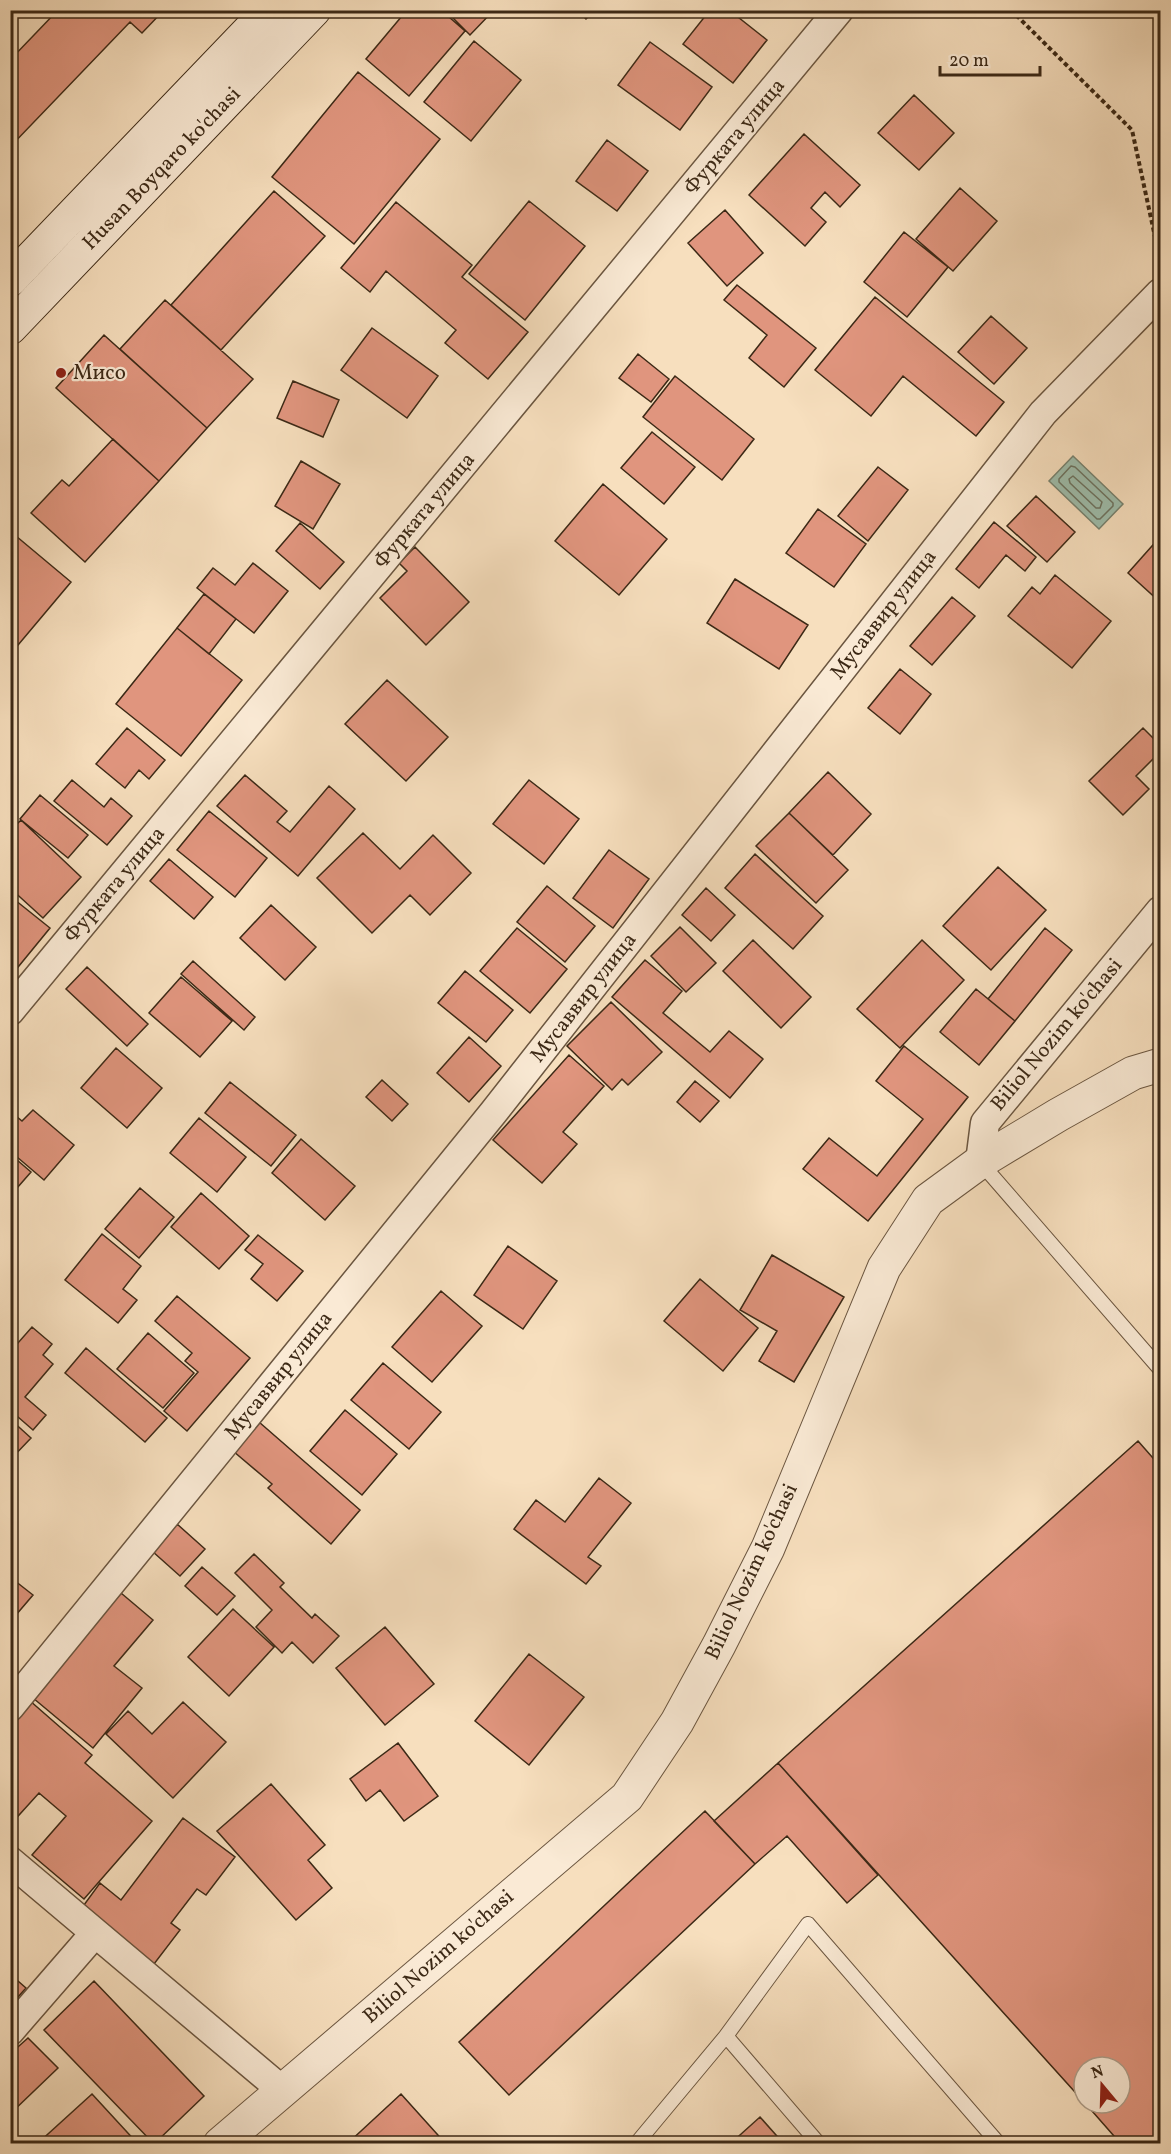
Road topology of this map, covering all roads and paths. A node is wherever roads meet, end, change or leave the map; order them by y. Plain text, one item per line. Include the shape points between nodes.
1 (269, 10) edge
2 (314, 10) edge
3 (839, 10) edge
4 (1011, 10) edge
5 (1161, 260) edge
6 (10, 280) edge
7 (1161, 293) edge
8 (10, 328) edge
9 (1161, 911) edge
10 (10, 1011) edge
11 (1147, 1069) edge
12 (980, 1162) junction
13 (1161, 1369) edge
14 (10, 1707) edge
15 (10, 1861) edge
16 (95, 1933) junction
17 (10, 2031) edge
18 (726, 2036) junction
19 (283, 2091) junction
20 (220, 2144) edge
21 (636, 2144) edge
22 (819, 2144) edge
23 (999, 2144) edge

1 - 6 street, Husan Boyqaro ko'chasi
2 - 8 street, Husan Boyqaro ko'chasi
3 - 10 street, Фурката улица
4 - 5 path via 1132,130
7 - 14 street, Мусаввир улица via 1043,413 493,1113
9 - 12 street, Biliol Nozim ko'chasi via 984,1123
11 - 12 street
12 - 13 lane
12 - 19 street, Biliol Nozim ko'chasi via 928,1200 884,1268 768,1548 677,1722 627,1797
15 - 16 street
16 - 17 street
16 - 19 street
18 - 21 lane
18 - 22 lane
18 - 23 lane via 808,1924
19 - 20 street, Biliol Nozim ko'chasi

